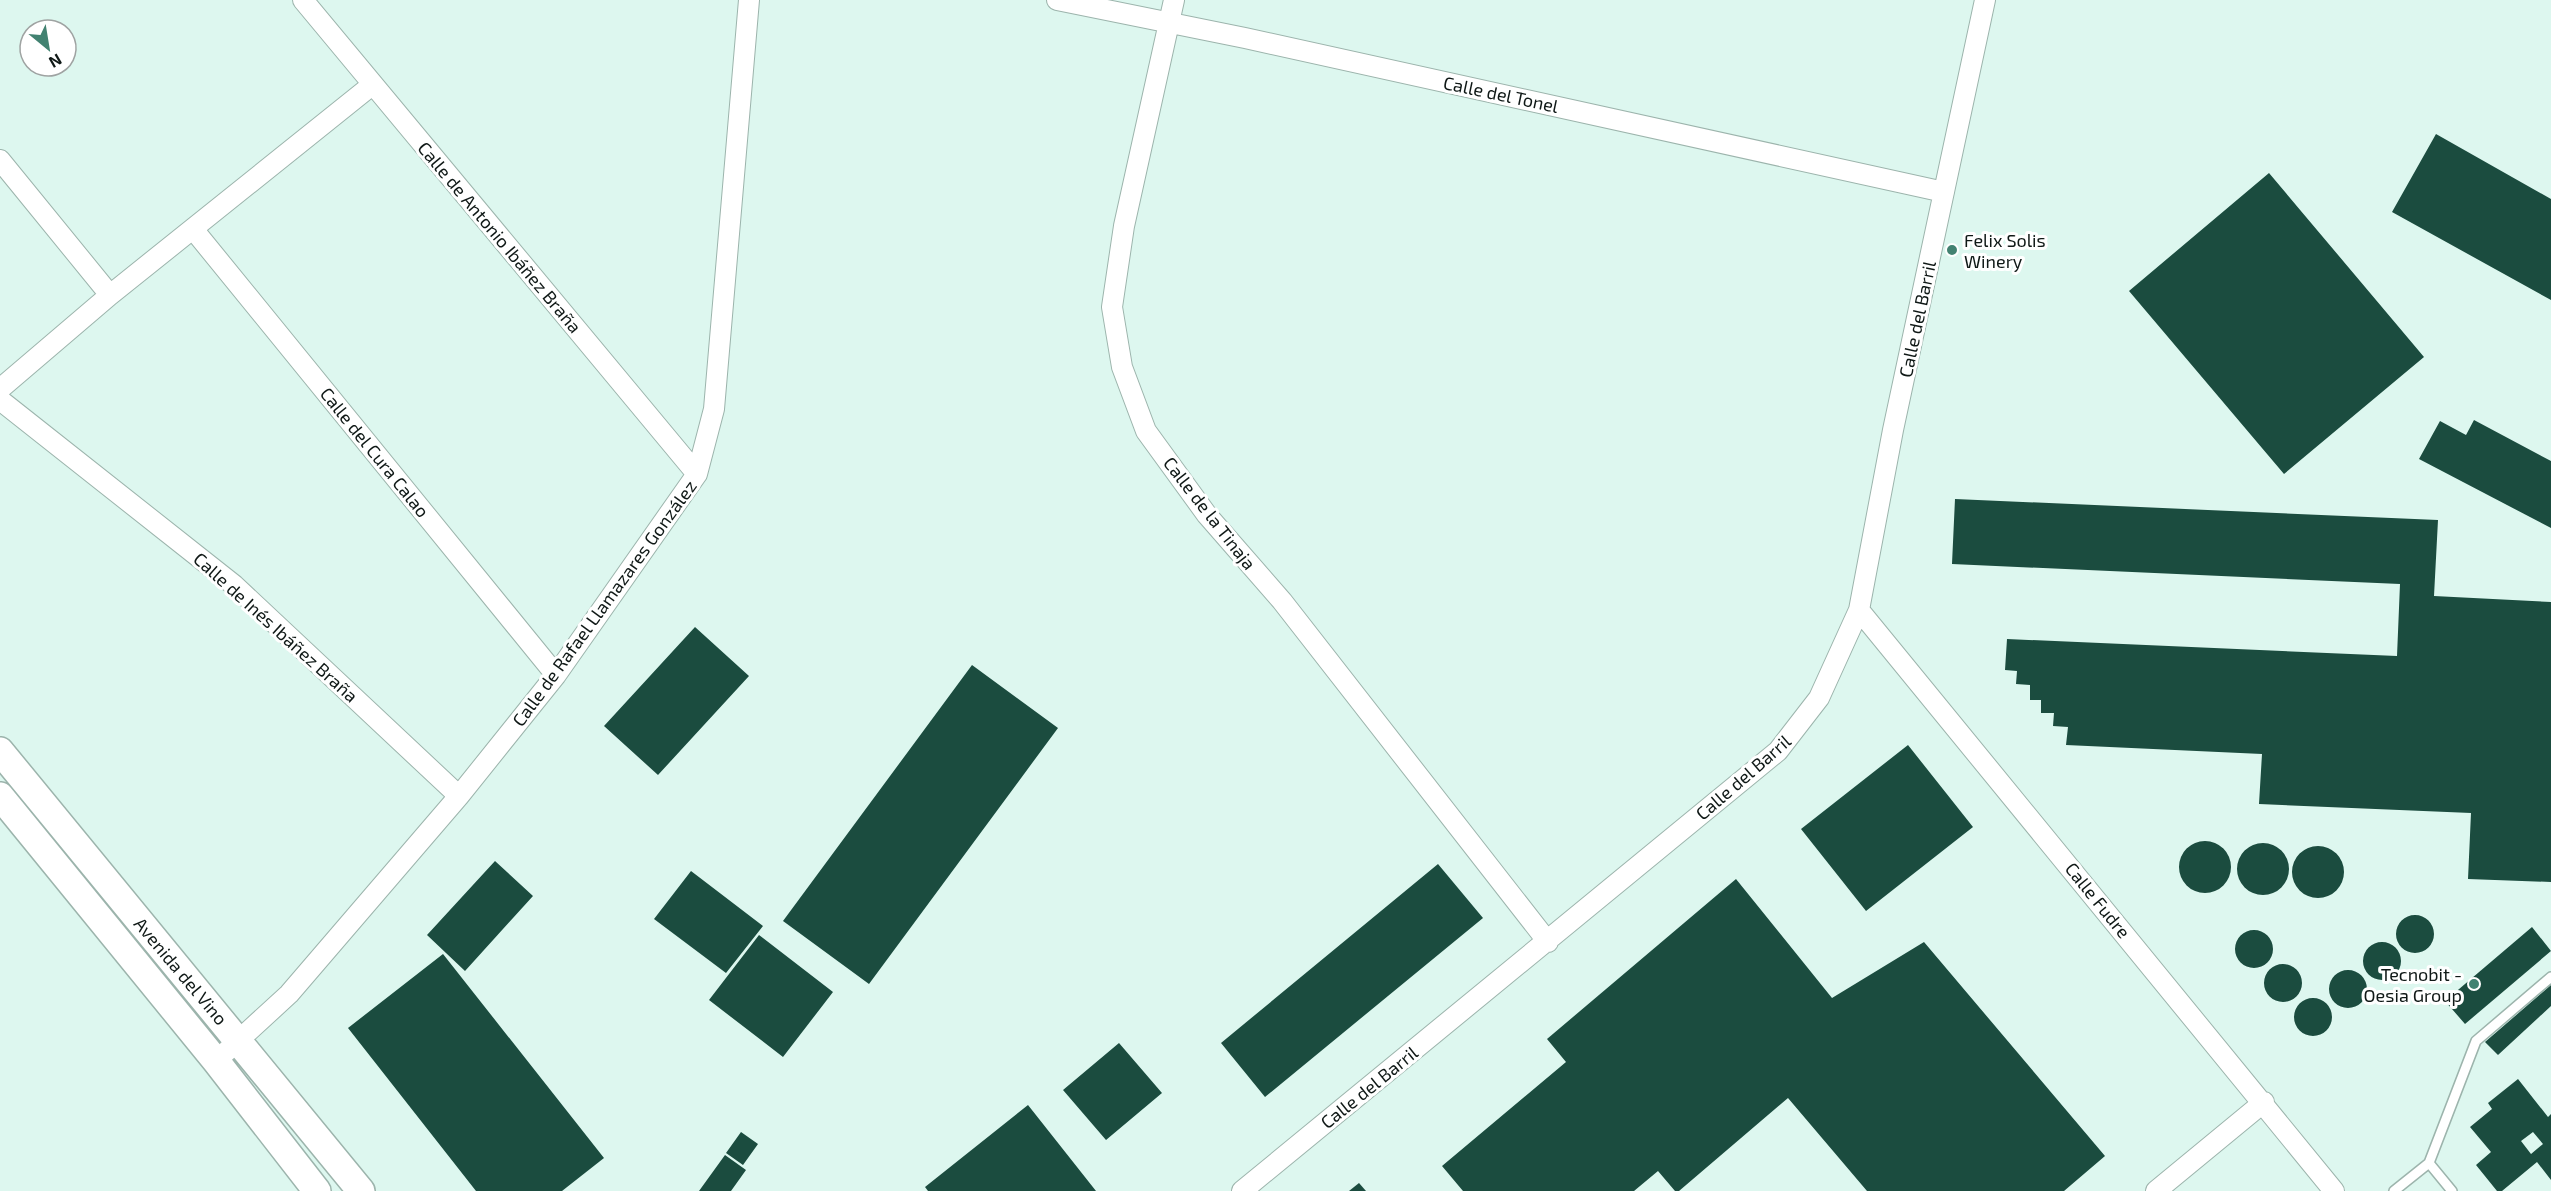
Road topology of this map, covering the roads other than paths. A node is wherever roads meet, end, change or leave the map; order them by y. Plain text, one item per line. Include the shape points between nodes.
1 (303, 0) edge
2 (748, 0) edge
3 (1057, 0) edge
4 (1174, 0) edge
5 (1985, 0) edge
6 (1169, 23) junction
7 (372, 85) junction
8 (0, 160) edge
9 (1944, 192) junction
10 (193, 229) junction
11 (110, 295) junction
12 (0, 389) edge
13 (0, 400) edge
14 (697, 474) junction
15 (1859, 610) junction
16 (556, 675) junction
17 (0, 751) edge
18 (0, 796) edge
19 (459, 796) junction
20 (1548, 942) junction
21 (2551, 977) edge
22 (238, 1040) junction
23 (216, 1061) junction
24 (2264, 1102) junction
25 (2429, 1163) junction
26 (317, 1191) edge
27 (361, 1191) edge
28 (1242, 1191) edge
29 (2156, 1191) edge
30 (2334, 1191) edge
31 (2394, 1191) edge
32 (2452, 1191) edge

1 - 7 street, Calle de Antonio Ibáñez Braña
2 - 14 street, Calle de Rafael Llamazares González via 714,409
3 - 6 street, Calle del Tonel
4 - 6 street, Calle de la Tinaja
5 - 9 street, Calle del Barril
6 - 9 street, Calle del Tonel
6 - 20 street, Calle de la Tinaja via 1124,226 1112,307 1122,367 1146,431 1207,514 1282,601
7 - 10 street
7 - 14 street, Calle de Antonio Ibáñez Braña
8 - 11 street
9 - 15 street, Calle del Barril
10 - 11 street
10 - 16 street, Calle del Cura Calao
11 - 12 street
13 - 19 street, Calle de Inés Ibáñez Braña via 234,585
14 - 16 street, Calle de Rafael Llamazares González
15 - 20 street, Calle del Barril via 1818,698 1778,751
15 - 24 street, Calle Fudre
16 - 19 street, Calle de Rafael Llamazares González
17 - 22 street, Avenida del Vino
18 - 23 street, Avenida del Vino
19 - 22 street, Calle de Rafael Llamazares González via 289,994
20 - 28 street, Calle del Barril
21 - 25 lane via 2476,1041
22 - 23 street, Calle de Rafael Llamazares González
22 - 27 street, Avenida del Vino
23 - 26 street, Avenida del Vino
24 - 29 street
24 - 30 street, Calle Fudre
25 - 31 lane
25 - 32 lane

